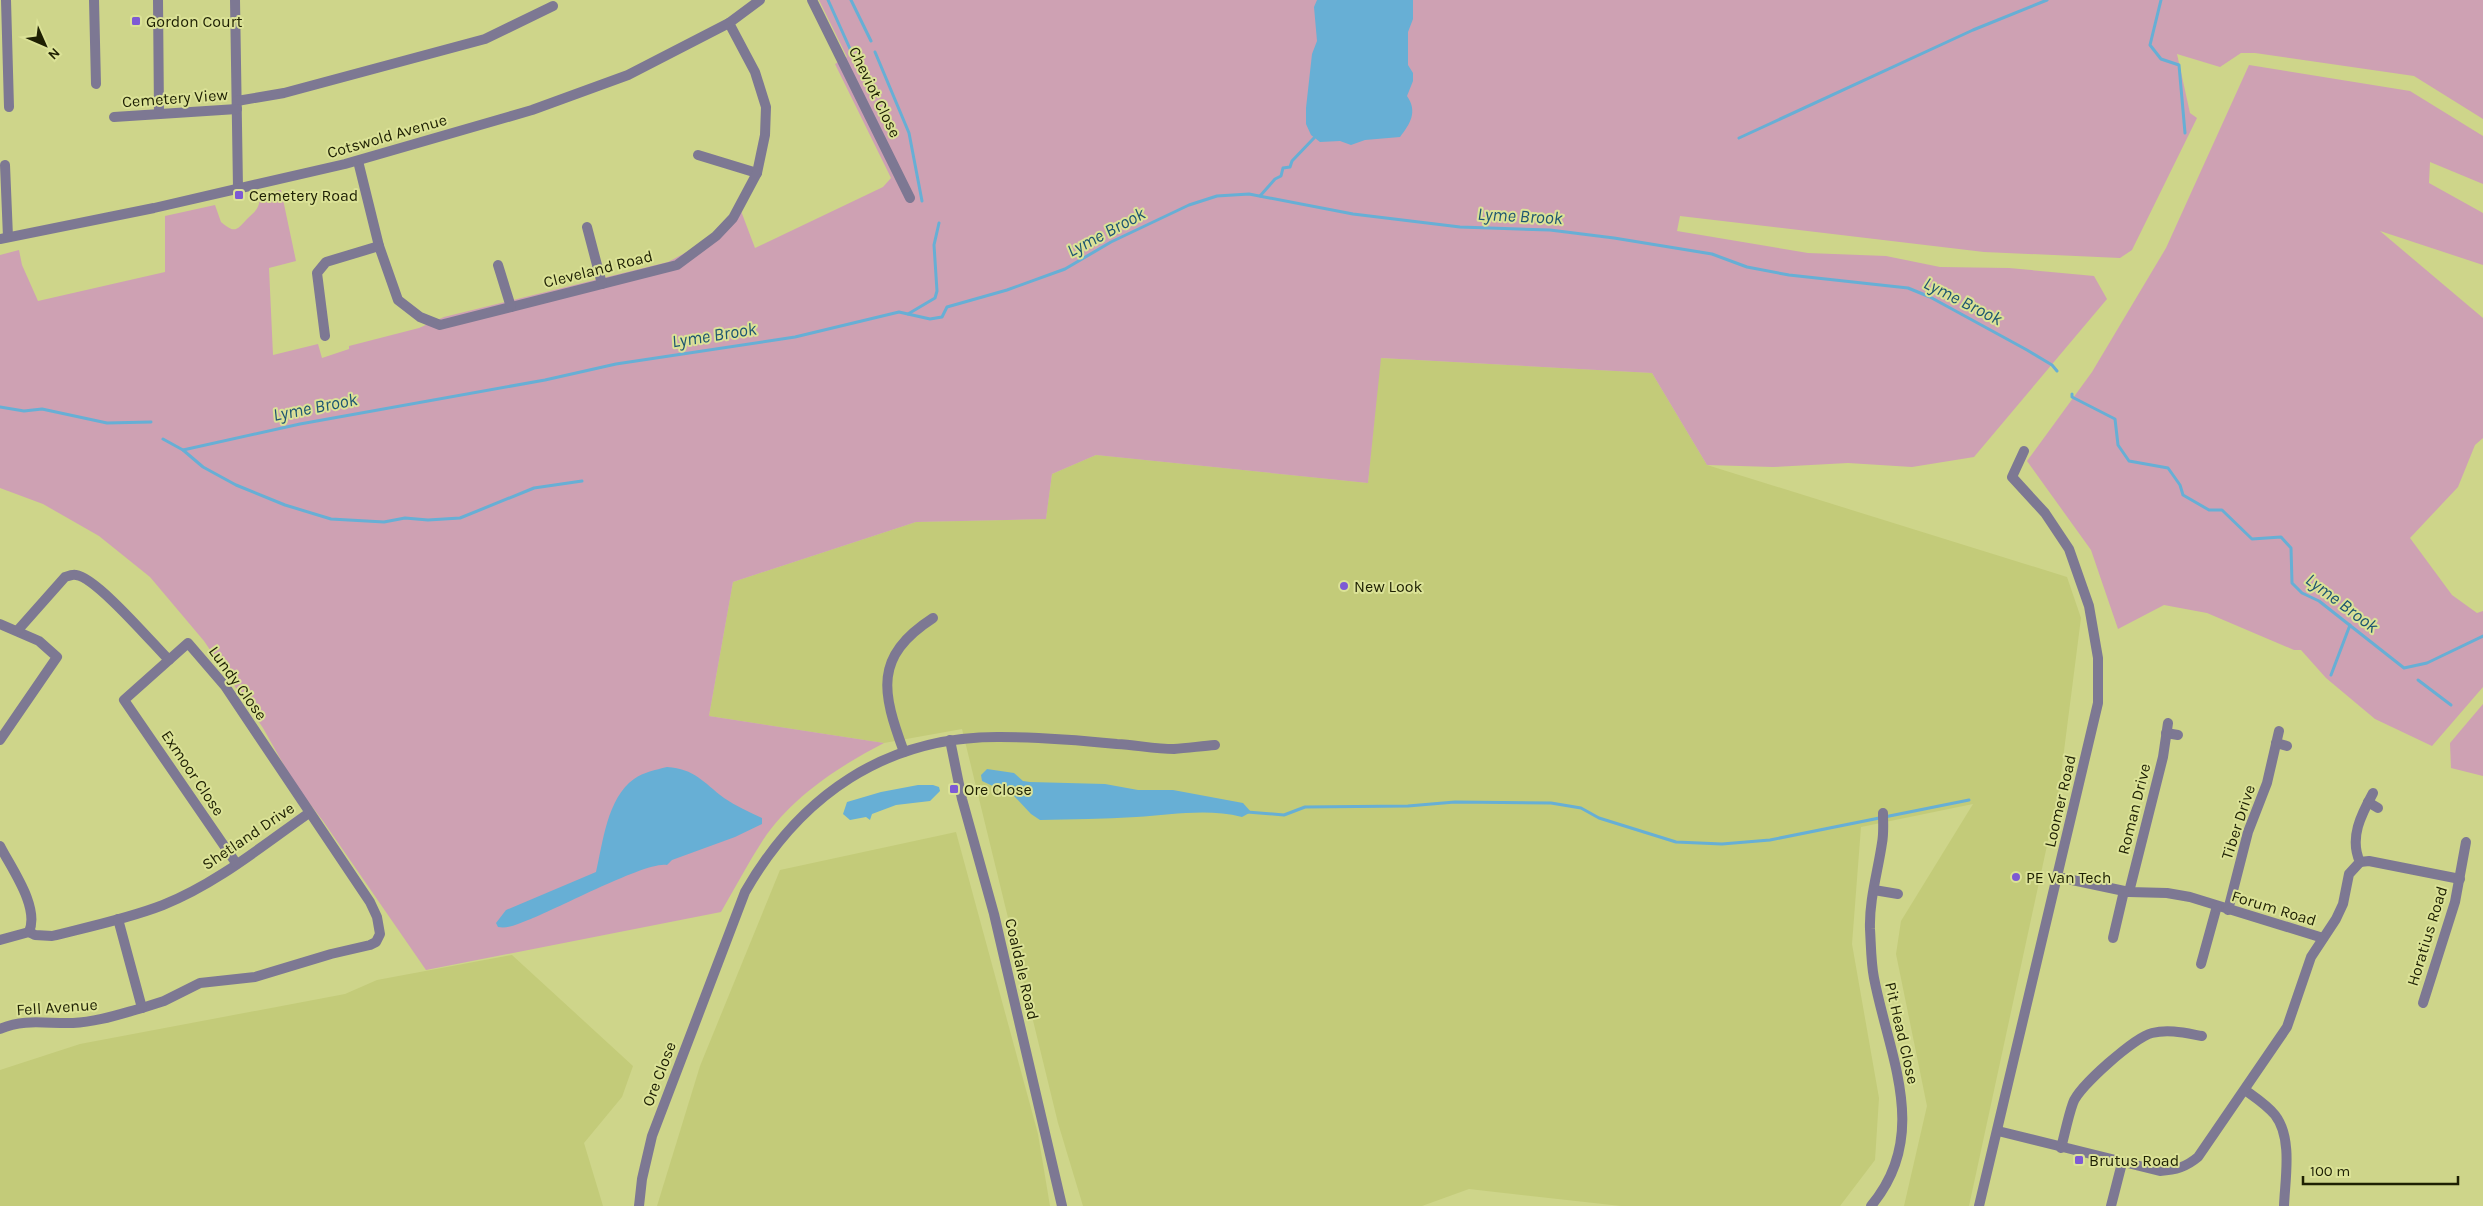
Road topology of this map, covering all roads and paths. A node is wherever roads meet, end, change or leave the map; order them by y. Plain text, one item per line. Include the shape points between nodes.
1 (6, 0) edge
2 (94, 0) edge
3 (158, 0) edge
4 (235, 0) edge
5 (760, 0) edge
6 (812, 0) edge
7 (553, 6) dead end
8 (729, 23) junction
9 (96, 84) dead end
10 (237, 105) junction
11 (9, 107) dead end
12 (160, 114) junction
13 (114, 117) dead end
14 (698, 155) dead end
15 (358, 161) junction
16 (5, 165) dead end
17 (757, 173) junction
18 (238, 188) junction
19 (910, 198) dead end
20 (588, 227) dead end
21 (4, 238) edge
22 (379, 246) junction
23 (498, 265) dead end
24 (602, 284) junction
25 (511, 307) junction
26 (324, 336) dead end
27 (2024, 451) dead end
28 (933, 618) dead end
29 (0, 624) edge
30 (18, 630) junction
31 (169, 660) junction
32 (124, 700) joint
33 (2279, 731) dead end
34 (2178, 735) dead end
35 (0, 740) edge
36 (950, 740) junction
37 (2276, 742) junction
38 (1216, 745) dead end
39 (2287, 746) dead end
40 (904, 752) junction
41 (2373, 793) dead end
42 (2368, 802) junction
43 (2378, 808) dead end
44 (1883, 812) dead end
45 (309, 813) junction
46 (2466, 842) dead end
47 (0, 846) edge
48 (2360, 862) junction
49 (236, 863) junction
50 (2058, 877) junction
51 (2460, 879) junction
52 (1874, 890) junction
53 (2126, 891) junction
54 (1898, 894) dead end
55 (2216, 906) junction
56 (2228, 910) junction
57 (118, 919) junction
58 (29, 932) junction
59 (2113, 938) dead end
60 (2323, 938) junction
61 (0, 940) edge
62 (2201, 964) dead end
63 (2423, 1003) dead end
64 (142, 1008) junction
65 (0, 1029) edge
66 (2202, 1036) dead end
67 (2246, 1090) junction
68 (1998, 1131) junction
69 (2061, 1148) junction
70 (2122, 1163) junction
71 (638, 1206) edge
72 (1062, 1206) edge
73 (1871, 1206) edge
74 (1979, 1206) edge
75 (2111, 1206) edge
76 (2284, 1206) edge

1 - 11 street
2 - 9 street
3 - 12 street
4 - 10 street
5 - 8 street, Cotswold Avenue
6 - 19 street, Cheviot Close
7 - 10 street, Cemetery View via 486,39
8 - 15 street, Cotswold Avenue via 628,75 532,110
8 - 17 street, Cleveland Road via 755,72 766,107 765,134
10 - 12 street, Cemetery View
10 - 18 street
12 - 13 street, Cemetery View
14 - 17 street
15 - 18 street, Cotswold Avenue
15 - 22 street, Cleveland Road
16 - 21 street
17 - 24 street, Cleveland Road via 733,218 716,236 677,265
18 - 21 street, Cotswold Avenue
20 - 24 street
22 - 25 street, Cleveland Road via 398,300 420,317 440,325
22 - 26 street via 326,262 317,273
23 - 25 street
24 - 25 street, Cleveland Road
27 - 50 street, Loomer Road via 2012,477 2045,513 2069,549 2089,606 2098,658 2098,703
28 - 40 street via 914,630 896,649 887,676 887,704
29 - 30 street
30 - 31 street via 65,577 76,574 115,603
30 - 35 street via 39,641 56,657
31 - 32 street, Lundy Close
31 - 45 street, Lundy Close via 188,644 206,662
32 - 49 street, Exmoor Close
33 - 37 street, Tiber Drive
34 - 53 street, Roman Drive via 2167,728 2163,757
36 - 38 street, Ore Close via 1001,737 1173,749
36 - 40 street, Ore Close
36 - 72 street, Coaldale Road
37 - 39 street
37 - 56 street, Tiber Drive via 2267,783 2248,832
40 - 71 street, Ore Close via 848,780 815,803 787,830 762,862 745,892 726,938 652,1136
41 - 42 street
42 - 43 street
42 - 48 street via 2355,838 2354,850
44 - 52 street, Pit Head Close via 1883,841
45 - 49 street, Shetland Drive
45 - 64 street, Shetland Drive via 370,902 379,925 378,939 370,945 255,977 200,983
46 - 51 street, Horatius Road
47 - 58 street via 30,904 32,919
48 - 51 street, Horatius Road
48 - 60 street via 2349,874 2343,904
49 - 57 street, Shetland Drive via 189,893
50 - 53 street, Forum Road
50 - 68 street, Loomer Road
51 - 63 street, Horatius Road
52 - 54 street
52 - 73 street, Pit Head Close via 1870,927 1873,977 1900,1079 1903,1114 1901,1142 1893,1168 1884,1190
53 - 55 street, Forum Road via 2167,893
53 - 59 street
55 - 56 street, Forum Road
55 - 62 street, Forum Road
56 - 60 street, Forum Road
57 - 58 street, Shetland Drive via 52,936
57 - 64 street
58 - 61 street
60 - 67 street via 2302,977 2288,1027
64 - 65 street, Fell Avenue via 75,1023 22,1022
66 - 69 street via 2168,1031 2151,1033 2136,1040 2081,1090 2073,1102
67 - 70 street via 2208,1145 2189,1164 2176,1170 2160,1171
67 - 76 street via 2268,1108 2281,1126 2284,1137
68 - 69 street
68 - 74 street, Loomer Road
69 - 70 street
70 - 75 street

